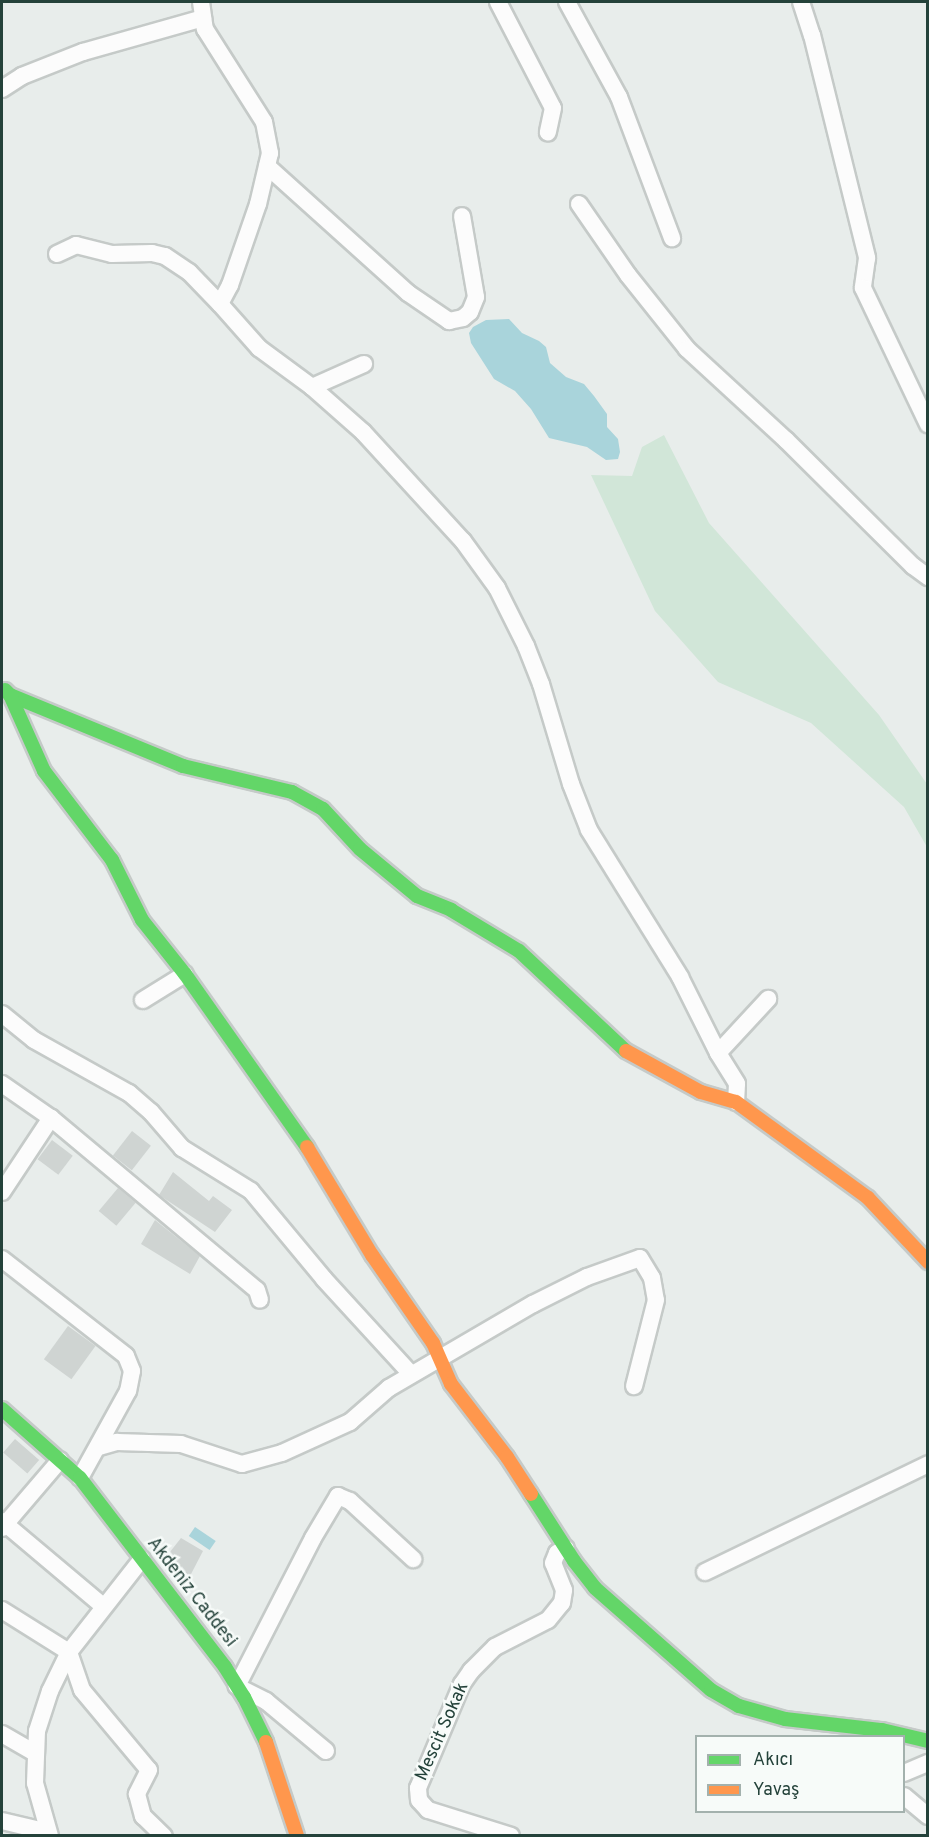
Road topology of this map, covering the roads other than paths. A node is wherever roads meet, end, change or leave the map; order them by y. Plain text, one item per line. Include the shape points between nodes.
1 (498, 2) edge
2 (567, 2) edge
3 (801, 2) edge
4 (202, 10) edge
5 (2, 89) edge
6 (548, 132) dead end
7 (267, 166) junction
8 (579, 204) dead end
9 (462, 216) dead end
10 (672, 238) dead end
11 (57, 254) dead end
12 (220, 304) junction
13 (364, 364) dead end
14 (312, 387) junction
15 (927, 424) edge
16 (927, 577) edge
17 (6, 691) edge
18 (185, 974) junction
19 (768, 999) dead end
20 (143, 1000) dead end
21 (4, 1023) edge
22 (718, 1053) junction
23 (2, 1084) edge
24 (736, 1102) junction
25 (51, 1118) junction
26 (2, 1192) edge
27 (2, 1259) edge
28 (927, 1262) edge
29 (260, 1300) dead end
30 (439, 1358) junction
31 (411, 1374) junction
32 (634, 1386) dead end
33 (2, 1409) edge
34 (99, 1447) junction
35 (60, 1460) junction
36 (927, 1464) edge
37 (80, 1478) junction
38 (3, 1524) edge
39 (566, 1548) junction
40 (142, 1559) junction
41 (413, 1559) dead end
42 (705, 1572) dead end
43 (104, 1607) junction
44 (2, 1610) edge
45 (69, 1652) junction
46 (237, 1686) junction
47 (2, 1734) edge
48 (902, 1735) edge
49 (905, 1736) edge
50 (927, 1741) edge
51 (326, 1751) dead end
52 (36, 1754) junction
53 (927, 1763) edge
54 (905, 1772) edge
55 (905, 1798) edge
56 (927, 1816) edge
57 (2, 1821) edge
58 (49, 1834) edge
59 (164, 1836) edge
60 (297, 1836) edge
61 (511, 1836) edge

1 - 6 street via 553,108
2 - 10 street via 619,97
3 - 15 street via 867,258 862,288
4 - 5 street via 22,76
4 - 7 street via 205,29 264,122 270,153
7 - 9 street via 408,293 449,321 463,318 477,297
7 - 12 street via 258,204
8 - 16 street via 628,275 687,349
11 - 12 street via 76,245 112,254 165,256 189,272
12 - 14 street via 259,348
13 - 14 street
14 - 22 street via 397,468 464,541 497,588 541,684 589,830 665,951
17 - 18 street via 44,771 112,860 142,920
17 - 24 street via 183,765 292,792 323,809 360,849 417,896 451,910 519,951 626,1051 701,1092
18 - 20 street
18 - 30 street via 307,1147
19 - 22 street
21 - 31 street via 129,1093 182,1148 251,1191
22 - 24 street via 738,1084
23 - 25 street
24 - 28 street via 868,1198
25 - 26 street
25 - 29 street via 257,1290
27 - 34 street via 126,1356 132,1371 128,1391
30 - 31 street
30 - 32 street via 586,1277 640,1258 652,1278 656,1300
30 - 39 street via 451,1384 507,1457
31 - 34 street via 350,1422 282,1453 242,1464 181,1444 117,1442
33 - 35 street, Akdeniz Caddesi
34 - 37 street
35 - 37 street, Akdeniz Caddesi
35 - 38 street
36 - 42 street
37 - 40 street, Akdeniz Caddesi
38 - 43 street
39 - 48 street via 608,1602 725,1699 785,1719
39 - 61 street, Mescit Sokak via 557,1553 553,1563 564,1590 562,1604 541,1625 495,1647 471,1671 418,1788 419,1800 428,1810
40 - 43 street
40 - 46 street, Akdeniz Caddesi
41 - 46 street via 350,1501 338,1496
43 - 45 street
44 - 45 street
45 - 52 street via 37,1731
45 - 59 street via 82,1690 149,1770 137,1794 143,1816
46 - 51 street via 266,1701
46 - 60 street, Akdeniz Caddesi via 266,1742
47 - 52 street
49 - 50 street
52 - 58 street via 35,1783
53 - 54 street
55 - 56 street
57 - 58 street

